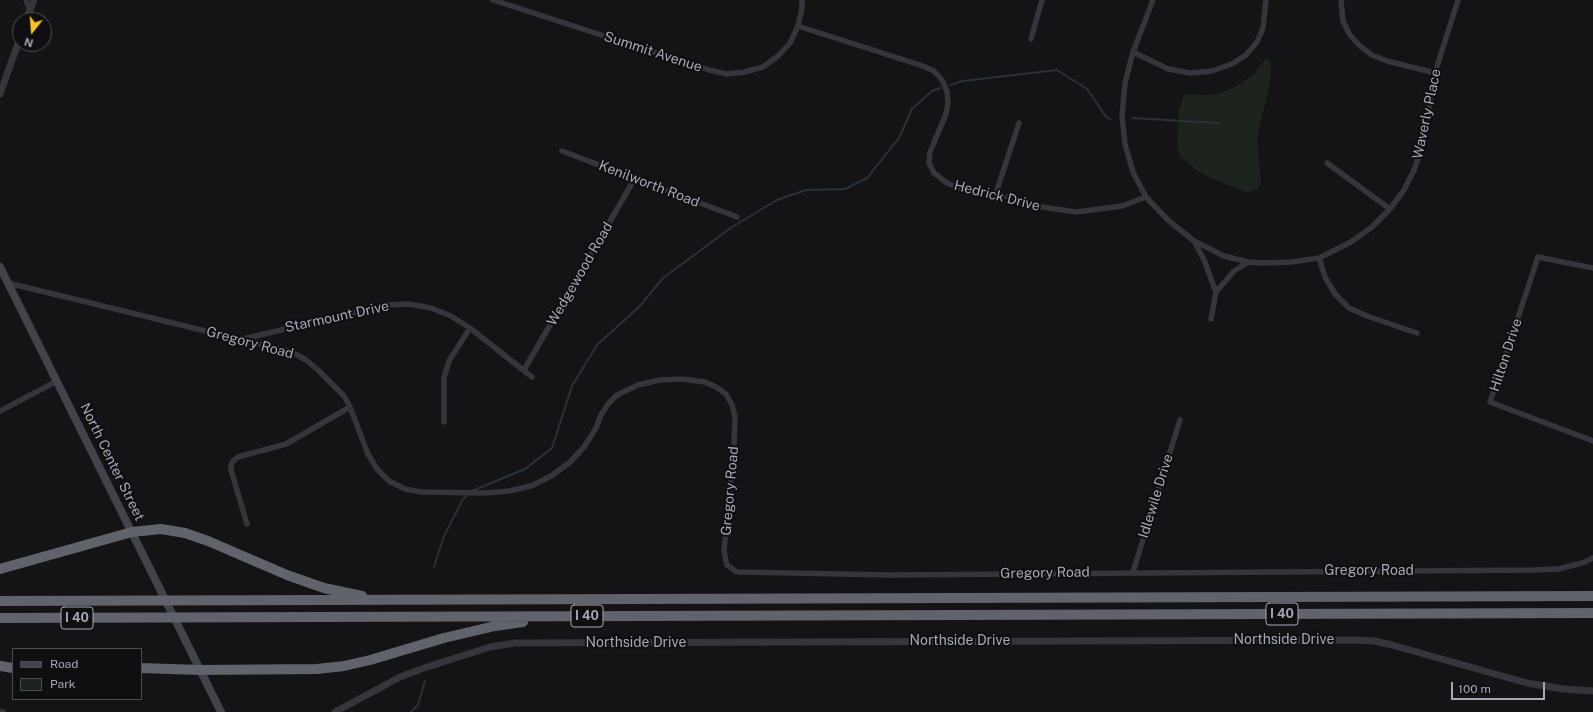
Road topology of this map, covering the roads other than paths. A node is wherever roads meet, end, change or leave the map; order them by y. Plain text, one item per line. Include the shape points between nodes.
1 (26, 0) edge
2 (34, 0) edge
3 (493, 0) edge
4 (802, 0) edge
5 (1042, 0) edge
6 (1153, 0) edge
7 (1266, 0) edge
8 (1341, 0) edge
9 (1458, 0) edge
10 (30, 11) joint
11 (798, 26) junction
12 (1031, 39) dead end
13 (15, 52) edge
14 (1134, 52) junction
15 (1434, 74) junction
16 (0, 94) edge
17 (1019, 123) dead end
18 (562, 151) dead end
19 (1327, 163) dead end
20 (635, 178) junction
21 (996, 193) junction
22 (1146, 197) junction
23 (1390, 209) junction
24 (737, 217) dead end
25 (1194, 241) junction
26 (1319, 258) junction
27 (1248, 262) junction
28 (0, 267) edge
29 (1593, 268) edge
30 (8, 283) junction
31 (1216, 292) junction
32 (1211, 319) dead end
33 (470, 328) junction
34 (1417, 333) dead end
35 (240, 339) junction
36 (524, 370) junction
37 (532, 377) dead end
38 (57, 381) junction
39 (350, 407) junction
40 (0, 411) edge
41 (1180, 420) dead end
42 (444, 422) dead end
43 (1593, 440) edge
44 (247, 524) dead end
45 (132, 532) junction
46 (1593, 558) edge
47 (0, 570) edge
48 (1133, 572) junction
49 (1593, 596) edge
50 (402, 600) junction
51 (0, 601) edge
52 (1593, 613) edge
53 (600, 616) junction
54 (0, 618) edge
55 (0, 666) edge
56 (12, 668) edge
57 (142, 668) edge
58 (200, 670) junction
59 (1593, 692) edge
60 (0, 712) edge
61 (3, 712) edge
62 (221, 712) edge
63 (335, 712) edge

1 - 10 street
2 - 10 street
3 - 11 street, Summit Avenue via 727,74 763,67 778,56 790,42
4 - 11 street, Summit Avenue
5 - 12 street
6 - 14 street
7 - 14 street via 1263,28 1257,42 1246,55 1232,64 1212,71 1190,73 1168,69
8 - 15 street via 1343,20 1350,34 1372,56
9 - 15 street, Waverly Place
11 - 21 street, Hedrick Drive via 934,71 947,91 948,103 930,152 929,163 934,174 963,190
13 - 16 street
14 - 22 street via 1125,84 1122,116 1125,144 1133,172
15 - 23 street, Waverly Place via 1422,148 1407,184
17 - 21 street
18 - 20 street, Kenilworth Road
19 - 23 street
20 - 24 street, Kenilworth Road
20 - 36 street, Wedgewood Road
21 - 22 street, Hedrick Drive via 1035,206 1076,212 1122,206
22 - 25 street via 1168,221
23 - 26 street, Waverly Place via 1372,228
25 - 27 street, Waverly Place via 1224,256
25 - 31 street
26 - 27 street, Waverly Place via 1291,262
26 - 34 street via 1325,277 1335,294 1349,308
27 - 31 street via 1234,271
28 - 30 main road, North Center Street
29 - 43 street, Hilton Drive via 1538,257 1490,402
30 - 35 street, Gregory Road
30 - 38 main road, North Center Street
31 - 32 street
33 - 35 street, Starmount Drive via 451,316 431,308 409,304 387,305
33 - 36 street, Starmount Drive
33 - 42 street via 449,361 444,378
35 - 39 street, Gregory Road via 292,352 306,360 335,386
36 - 37 street, Starmount Drive
38 - 40 street
38 - 45 main road, North Center Street
39 - 44 street via 286,444 234,460 231,470
39 - 48 street, Gregory Road via 368,454 377,469 389,481 405,489 422,492 486,493 509,491 537,483 569,463 584,447 604,410 617,395 638,385 660,380 705,382 726,394 735,417 724,551 727,565 737,572 891,575
41 - 48 street, Idlewile Drive
45 - 47 highway
45 - 50 highway via 161,530 185,533 324,588
45 - 58 main road, North Center Street
46 - 48 street, Gregory Road via 1558,568 1534,570
49 - 50 highway, I 40
50 - 51 highway, I 40
52 - 53 highway, I 40
53 - 54 highway, I 40
53 - 58 highway via 547,618 495,626 344,666 317,669
55 - 56 highway
57 - 58 highway
58 - 62 main road, North Center Street
59 - 63 street, Northside Drive via 1527,682 1392,645 1355,640 515,643 490,647 400,677
60 - 61 street

